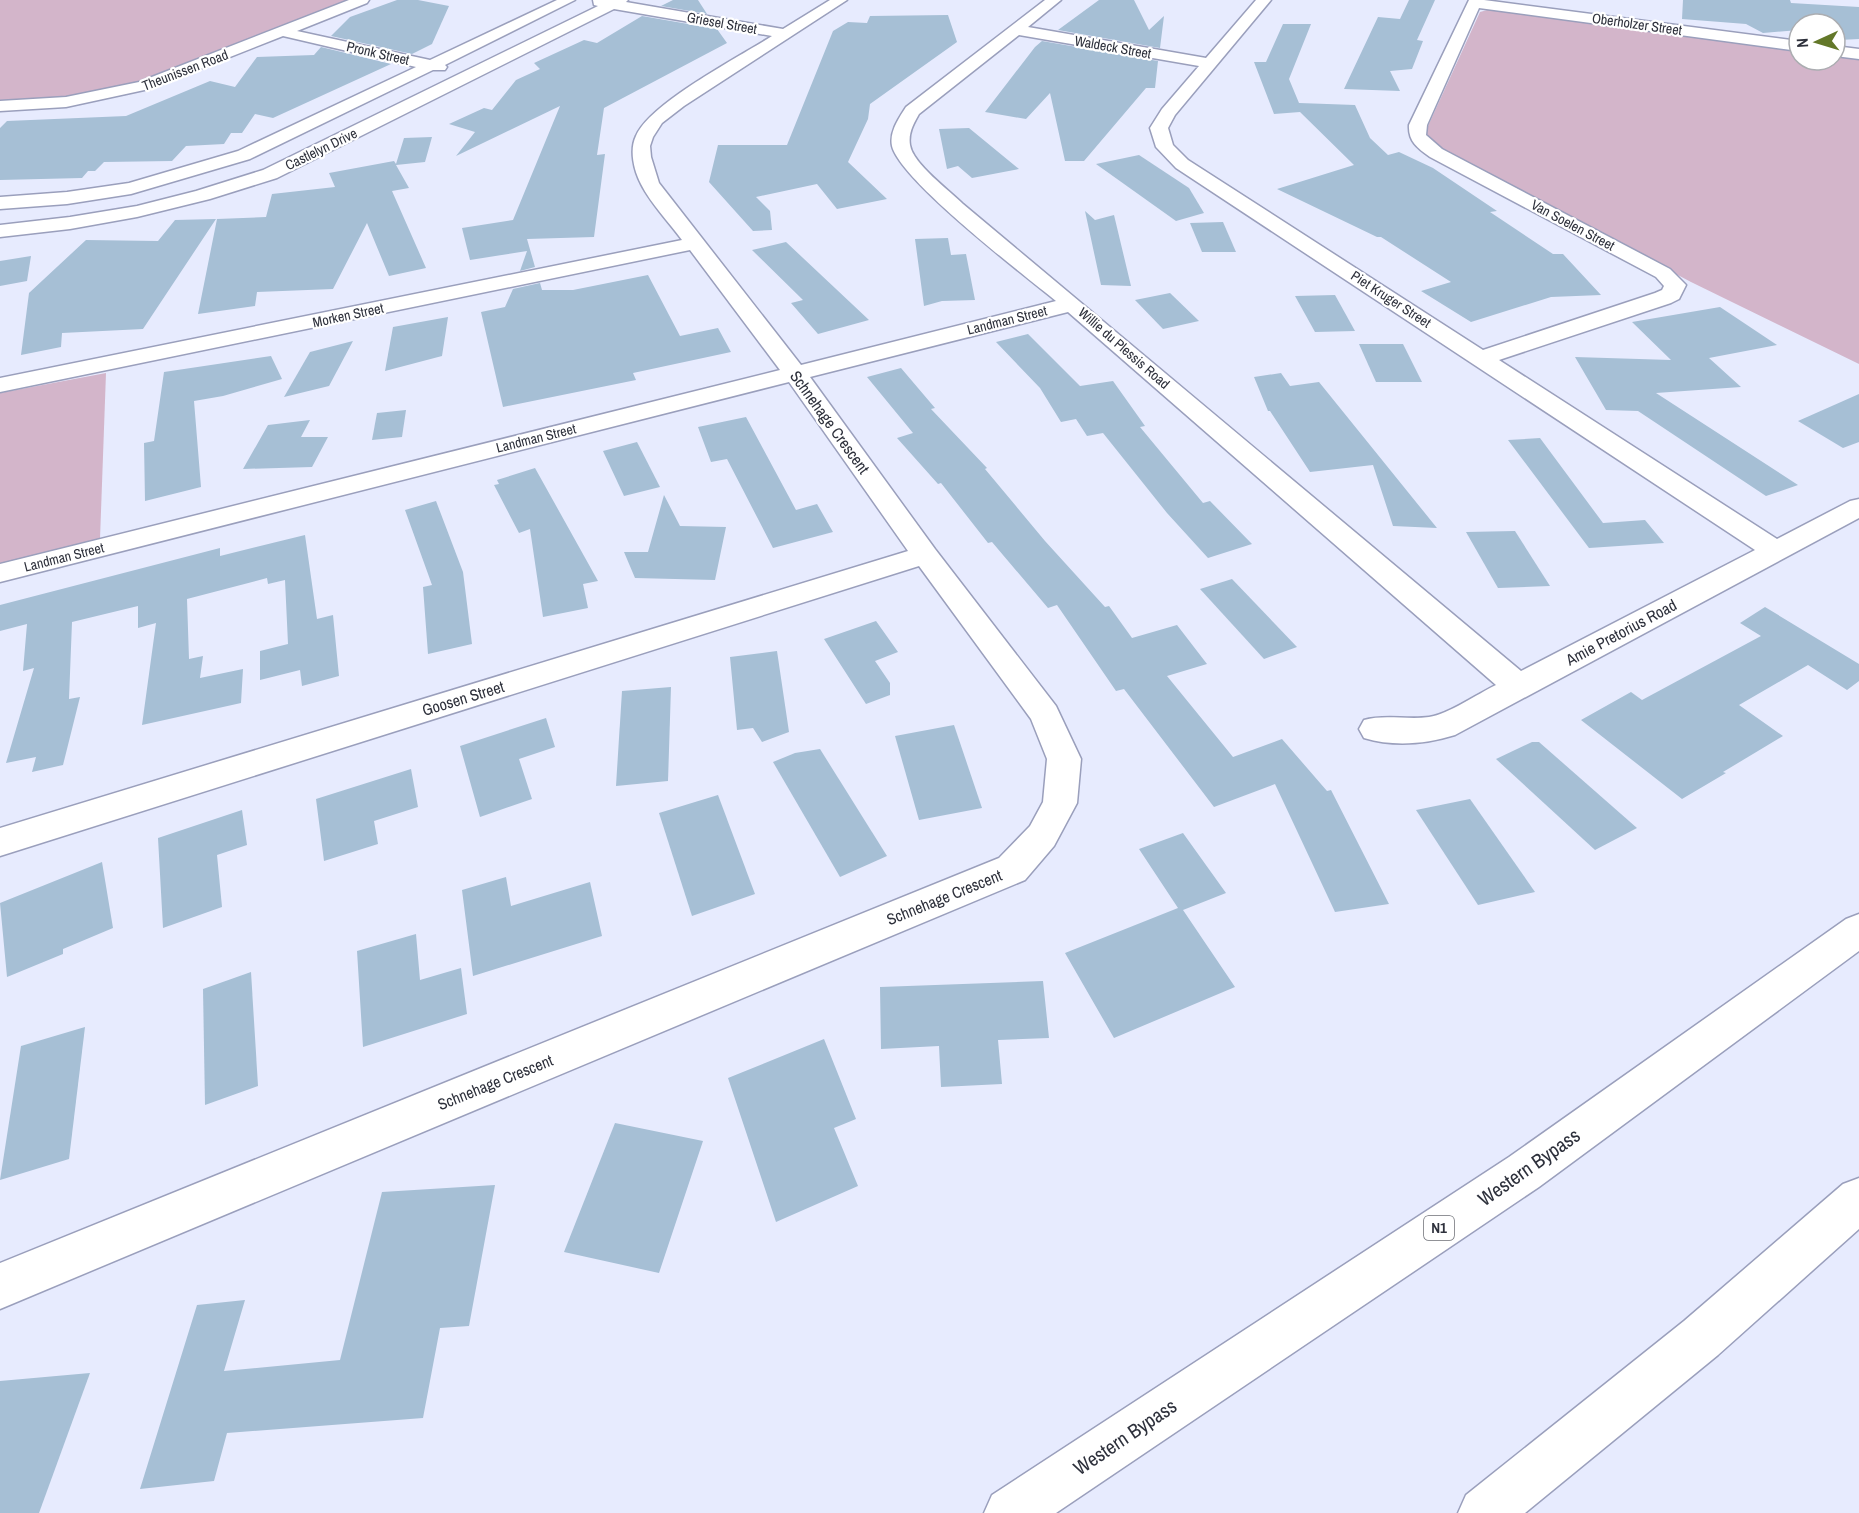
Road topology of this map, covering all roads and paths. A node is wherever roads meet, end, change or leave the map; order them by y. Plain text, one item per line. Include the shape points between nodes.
1 (362, 0) edge
2 (568, 0) edge
3 (588, 0) edge
4 (840, 0) edge
5 (1054, 0) edge
6 (1264, 0) edge
7 (617, 2) edge
8 (1475, 2) edge
9 (1017, 30) junction
10 (283, 32) junction
11 (784, 34) junction
12 (1787, 44) edge
13 (1208, 63) junction
14 (432, 65) junction
15 (473, 74) junction
16 (0, 106) edge
17 (0, 203) edge
18 (0, 231) edge
19 (696, 243) junction
20 (1072, 304) junction
21 (1481, 358) junction
22 (794, 372) junction
23 (0, 385) edge
24 (1859, 507) edge
25 (1776, 551) junction
26 (925, 555) junction
27 (0, 573) edge
28 (1518, 686) junction
29 (1375, 729) dead end
30 (0, 842) edge
31 (1859, 930) edge
32 (1859, 1200) edge
33 (0, 1286) edge
34 (1011, 1513) edge
35 (1484, 1513) edge

1 - 10 main road, Theunissen Road
2 - 14 main road, Castlelyn Drive
3 - 7 main road, Griesel Street
4 - 11 main road, Schnehage Crescent
5 - 9 main road, Willie du Plessis Road
6 - 13 main road, Piet Kruger Street
7 - 11 main road, Griesel Street
7 - 15 main road, Castlelyn Drive
8 - 12 main road, Oberholzer Street
8 - 21 main road, Van Soelen Street via 1417,135 1436,153 1654,269 1675,285 1671,294 1663,298
9 - 13 main road, Waldeck Street
9 - 20 main road, Willie du Plessis Road via 912,111 902,129 901,145 909,162 956,208
10 - 14 main road, Pronk Street
10 - 16 main road, Theunissen Road via 143,86 66,102
11 - 19 main road, Schnehage Crescent via 654,119 642,142 640,160 650,184
13 - 21 main road, Piet Kruger Street via 1159,128 1165,147 1182,164
14 - 15 main road, Pronk Street
14 - 17 main road, Castlelyn Drive via 244,155 131,188
15 - 18 main road, Castlelyn Drive via 270,174 223,191 116,218
19 - 22 main road, Schnehage Crescent
19 - 23 main road, Morken Street
20 - 22 main road, Landman Street
20 - 28 main road, Willie du Plessis Road
21 - 25 main road, Piet Kruger Street
22 - 26 main road, Schnehage Crescent
22 - 27 main road, Landman Street
24 - 25 main road, Amie Pretorius Road
25 - 28 main road, Amie Pretorius Road
26 - 30 main road, Goosen Street
26 - 33 main road, Schnehage Crescent via 1045,714 1064,759 1060,803 1042,836 1012,869
28 - 29 main road, Amie Pretorius Road via 1428,731
31 - 34 main road, Western Bypass / N1 via 1524,1172
32 - 35 main road via 1701,1338

